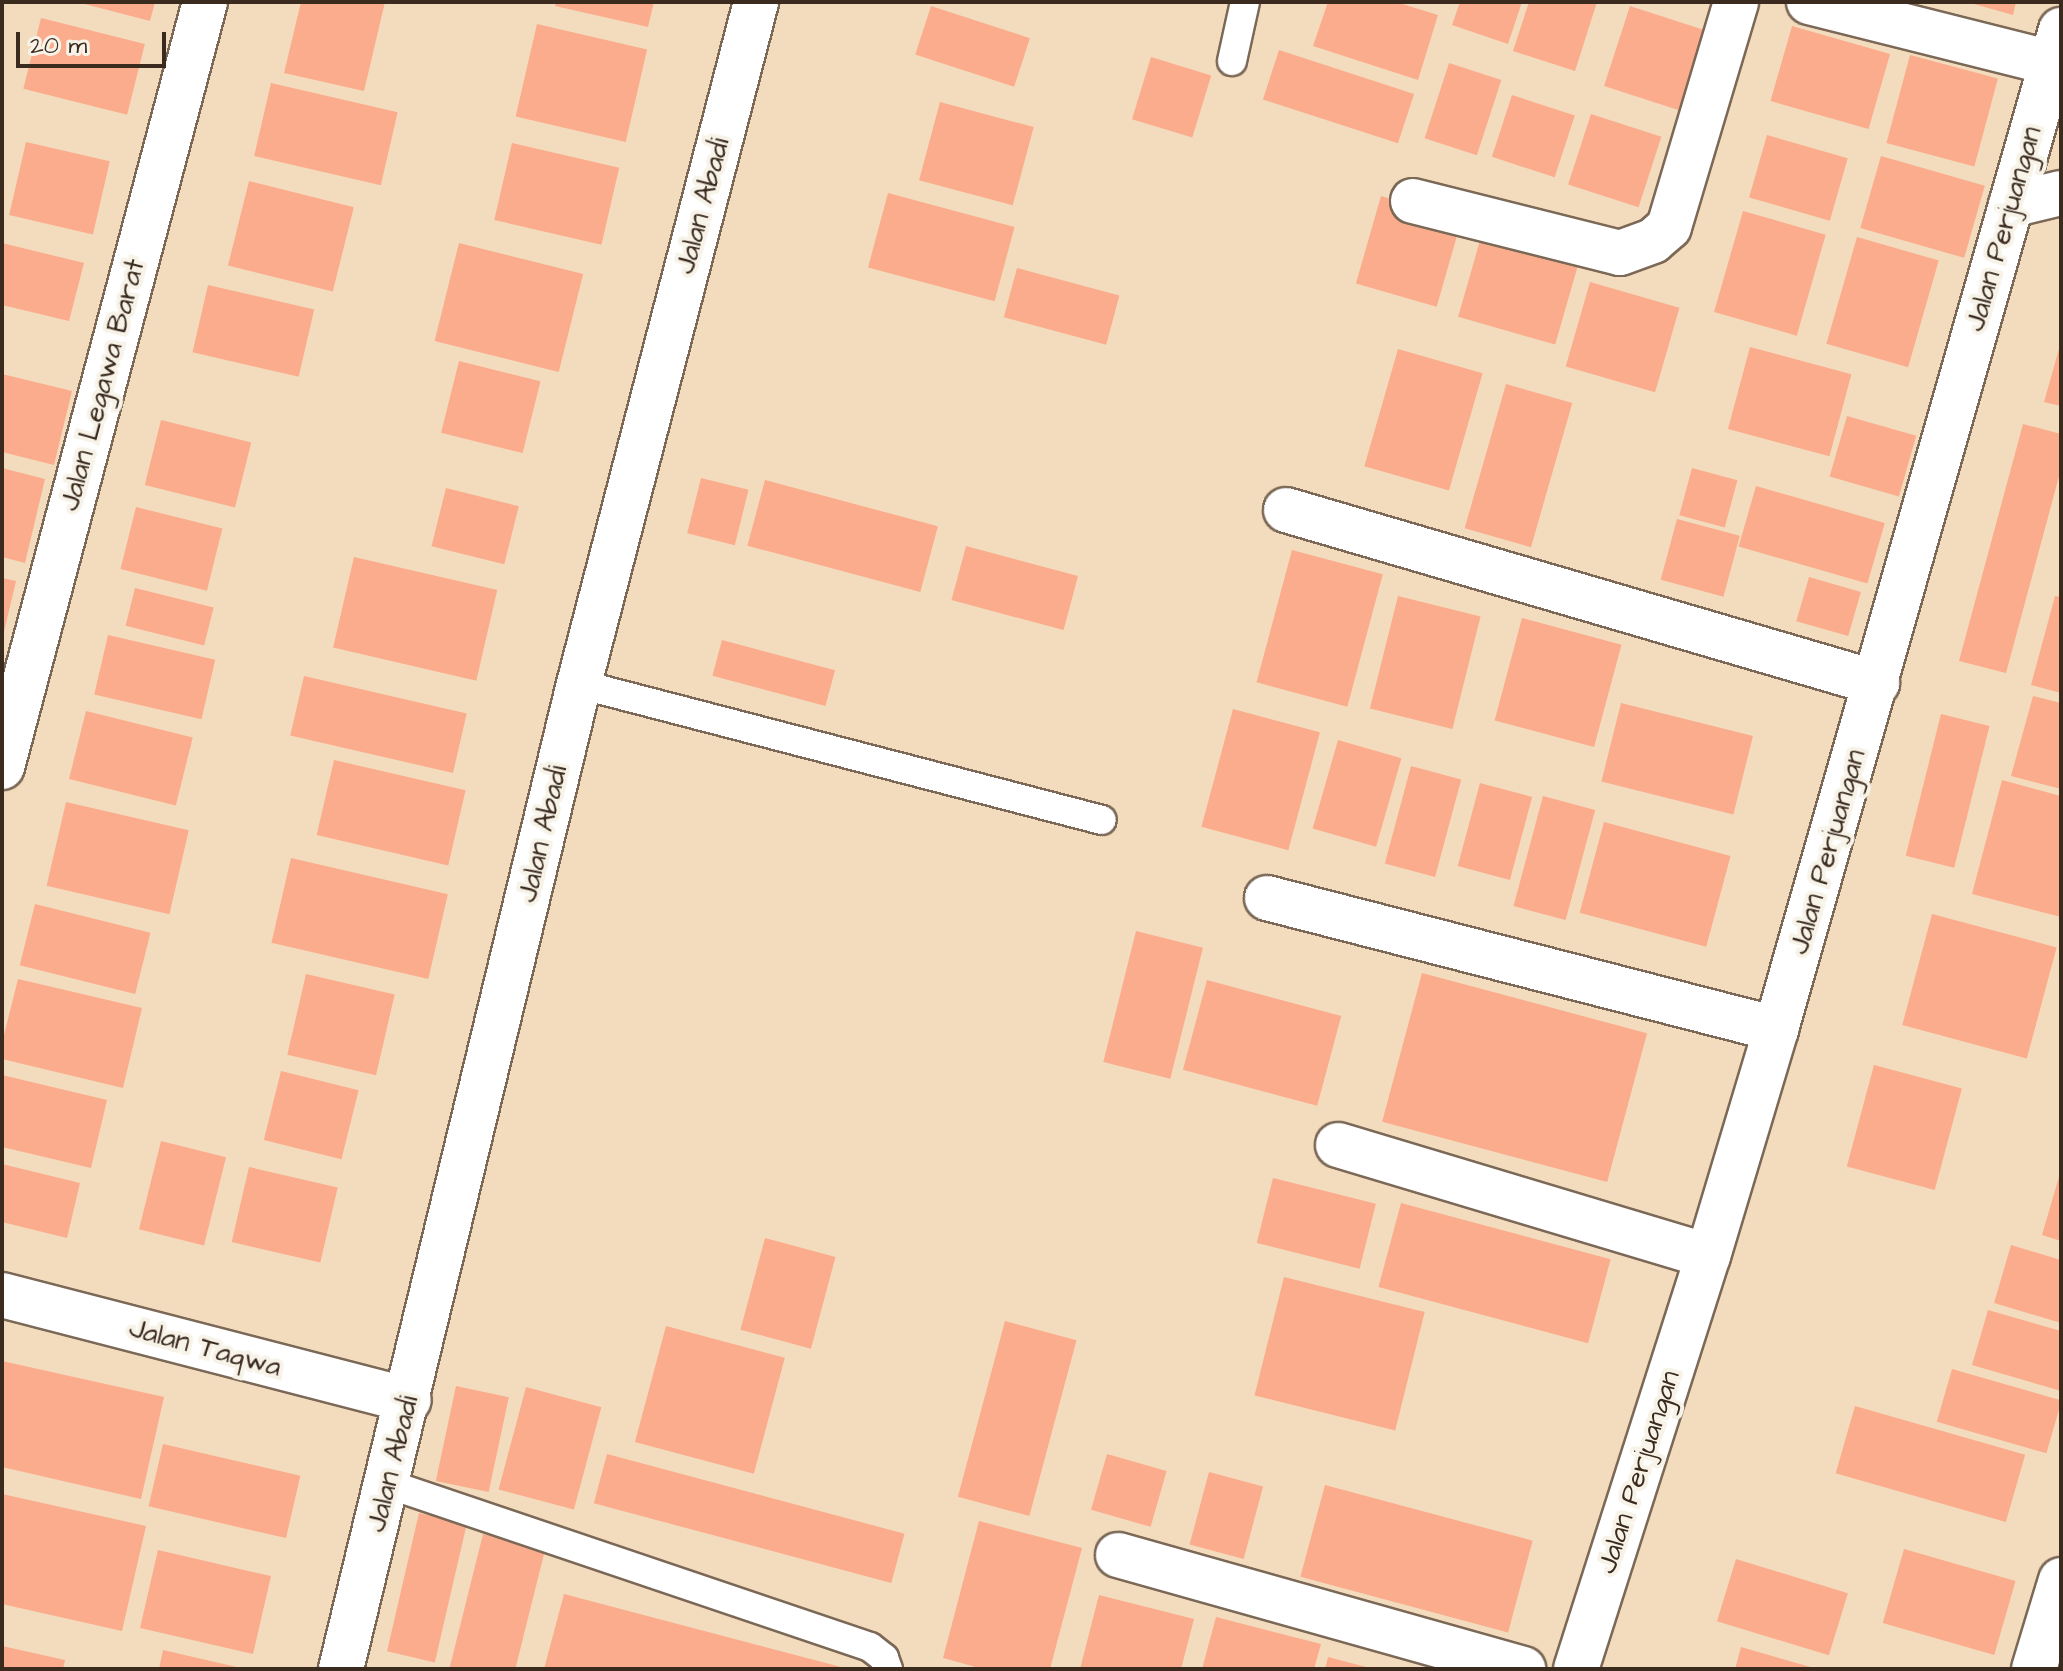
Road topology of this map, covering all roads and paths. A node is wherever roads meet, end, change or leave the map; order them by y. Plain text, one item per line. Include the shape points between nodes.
1 (205, 2) edge
2 (756, 2) edge
3 (1245, 2) edge
4 (1736, 2) edge
5 (1809, 2) edge
6 (2056, 46) edge
7 (1232, 61) dead end
8 (2061, 193) edge
9 (1413, 201) dead end
10 (2011, 205) junction
11 (1286, 510) dead end
12 (1877, 683) junction
13 (579, 684) junction
14 (2, 767) edge
15 (1102, 820) dead end
16 (1267, 898) dead end
17 (1776, 1029) junction
18 (1338, 1145) dead end
19 (1708, 1256) junction
20 (2, 1295) edge
21 (409, 1400) junction
22 (388, 1484) junction
23 (1118, 1555) dead end
24 (2061, 1580) edge
25 (341, 1669) edge
26 (888, 1669) edge
27 (1523, 1669) edge
28 (1576, 1669) edge
29 (2034, 1669) edge

1 - 14 street, Jalan Legawa Barat
2 - 13 street, Jalan Abadi
3 - 7 lane
4 - 9 street via 1669,227 1653,241 1620,253
5 - 6 street
6 - 10 street, Jalan Perjuangan
8 - 10 street
10 - 12 street, Jalan Perjuangan
11 - 12 street
12 - 17 street, Jalan Perjuangan
13 - 15 lane
13 - 21 street, Jalan Abadi
16 - 17 street
17 - 19 street, Jalan Perjuangan
18 - 19 street
19 - 28 street, Jalan Perjuangan
20 - 21 street, Jalan Taqwa
21 - 22 street, Jalan Abadi
22 - 25 street, Jalan Abadi
22 - 26 lane via 870,1647
23 - 27 street
24 - 29 street

